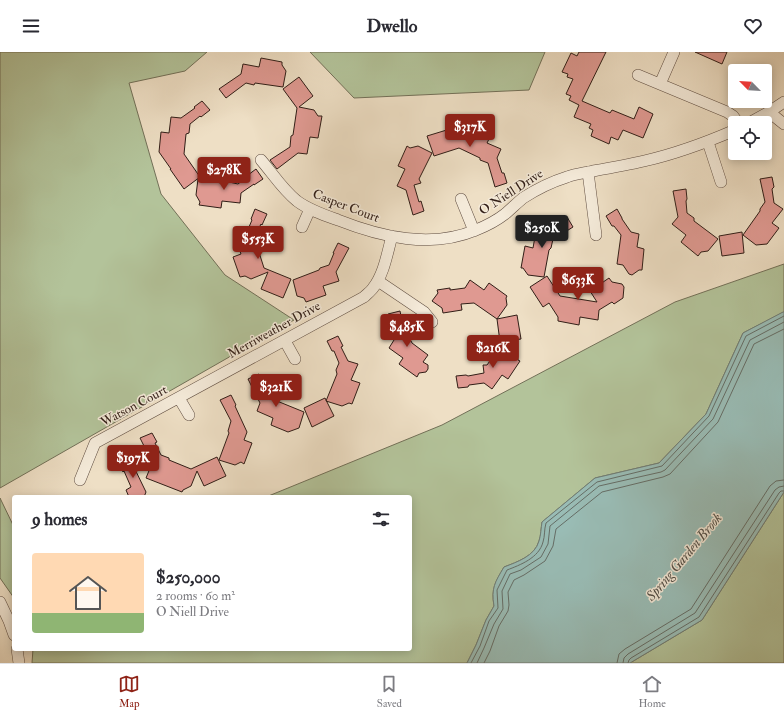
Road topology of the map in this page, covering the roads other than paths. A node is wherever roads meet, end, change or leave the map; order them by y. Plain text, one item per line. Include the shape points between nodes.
1 (674, 52) edge
2 (638, 75) dead end
3 (660, 84) junction
4 (784, 102) edge
5 (769, 112) junction
6 (733, 116) edge
7 (762, 116) edge
8 (784, 124) edge
9 (728, 133) edge
10 (708, 142) junction
11 (261, 160) dead end
12 (588, 172) junction
13 (721, 182) dead end
14 (461, 199) dead end
15 (310, 209) junction
16 (302, 227) dead end
17 (474, 231) junction
18 (596, 235) dead end
19 (392, 236) junction
20 (378, 280) junction
21 (432, 322) dead end
22 (285, 340) junction
23 (296, 359) dead end
24 (179, 398) junction
25 (188, 415) dead end
26 (80, 480) dead end
27 (0, 602) edge
28 (12, 629) edge
29 (17, 651) edge
30 (19, 663) edge

1 - 3 street
2 - 3 street
3 - 6 street
4 - 5 street
5 - 7 street
5 - 8 street
9 - 10 street, O Niell Drive
10 - 12 street, O Niell Drive via 644,161
10 - 13 street
11 - 15 street, Casper Court via 285,190
12 - 17 street, O Niell Drive via 569,176 538,189 493,222
12 - 18 street
14 - 17 street
15 - 16 street
15 - 19 street, Casper Court via 359,228
17 - 19 street, O Niell Drive via 434,240
19 - 20 street
20 - 21 street via 424,312
20 - 22 street, Merriweather Drive via 364,297
22 - 23 street
22 - 24 street, Merriweather Drive
24 - 25 street
24 - 26 street, Watson Court via 95,443
27 - 28 street
29 - 30 street

